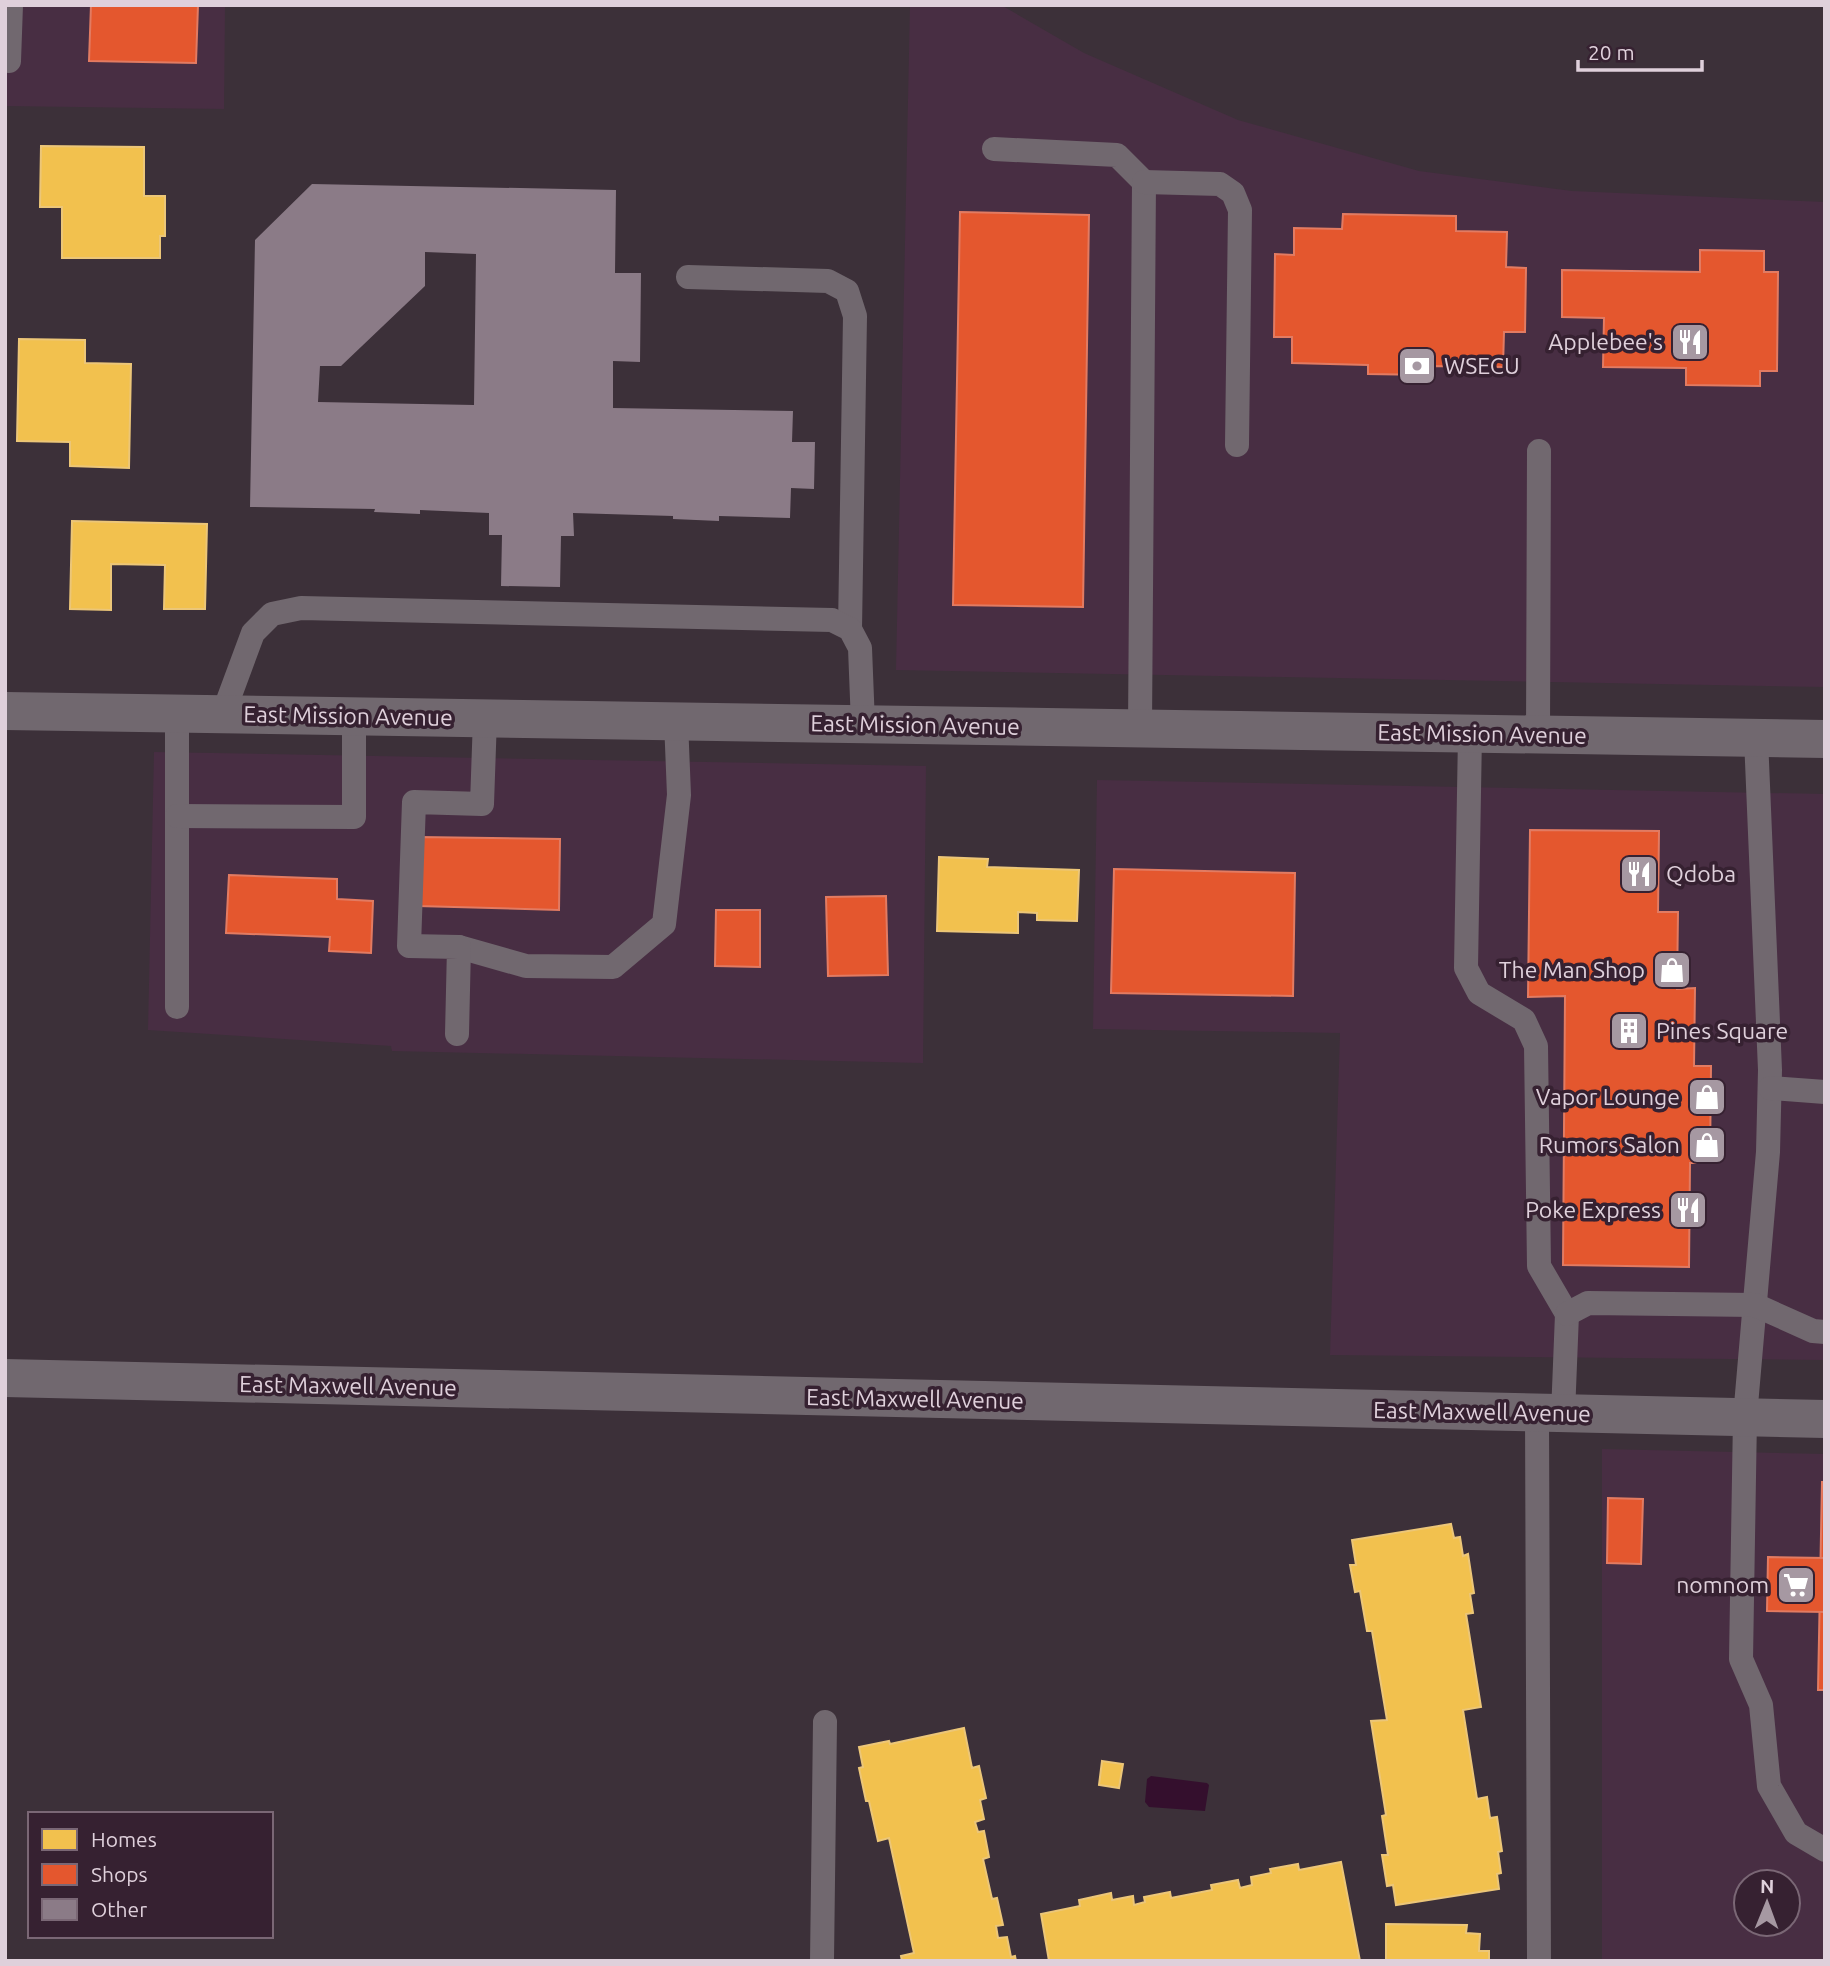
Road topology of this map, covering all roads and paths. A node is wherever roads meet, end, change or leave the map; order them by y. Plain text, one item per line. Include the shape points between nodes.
1 (11, 5) edge
2 (9, 61) dead end
3 (994, 149) dead end
4 (1144, 182) junction
5 (688, 277) dead end
6 (1237, 445) dead end
7 (1539, 451) dead end
8 (850, 629) junction
9 (5, 711) edge
10 (177, 713) junction
11 (223, 714) junction
12 (354, 716) junction
13 (485, 718) junction
14 (676, 721) junction
15 (863, 724) junction
16 (1140, 728) junction
17 (1470, 734) junction
18 (1538, 734) junction
19 (1756, 738) junction
20 (1825, 739) edge
21 (177, 816) junction
22 (459, 947) junction
23 (177, 1007) dead end
24 (457, 1034) dead end
25 (1770, 1088) junction
26 (1825, 1092) edge
27 (1755, 1305) junction
28 (1567, 1314) junction
29 (1825, 1332) edge
30 (5, 1378) edge
31 (1550, 1414) junction
32 (1745, 1417) junction
33 (1825, 1419) edge
34 (825, 1722) dead end
35 (1825, 1850) edge
36 (822, 1961) edge
37 (1539, 1961) edge

1 - 2 lane
3 - 4 lane via 1117,155
4 - 6 lane via 1220,184 1233,193 1240,210
4 - 16 lane
5 - 8 lane via 828,281 846,290 855,316
7 - 18 lane
8 - 11 lane via 832,620 301,608 272,614 253,633
8 - 15 lane via 860,648
9 - 10 street, East Mission Avenue
10 - 11 street, East Mission Avenue
10 - 21 lane
11 - 12 street, East Mission Avenue
12 - 13 street, East Mission Avenue
12 - 21 lane via 354,817
13 - 14 street, East Mission Avenue
13 - 22 lane via 482,804 414,802 409,946
14 - 15 street, East Mission Avenue
14 - 22 lane via 679,795 664,924 613,967 526,966
15 - 16 street, East Mission Avenue
16 - 17 street, East Mission Avenue
17 - 18 street, East Mission Avenue
17 - 28 lane via 1466,968 1479,993 1524,1020 1536,1046 1539,1266
18 - 19 street, East Mission Avenue
19 - 20 street, East Mission Avenue
19 - 25 lane
21 - 23 lane
22 - 24 lane
25 - 26 lane
25 - 27 lane
27 - 28 lane via 1588,1303
27 - 29 lane
27 - 32 lane
28 - 31 lane
30 - 31 street, East Maxwell Avenue
31 - 32 street, East Maxwell Avenue
31 - 37 lane
32 - 33 street, East Maxwell Avenue
32 - 35 lane via 1741,1659 1761,1705 1769,1786 1796,1833
34 - 36 lane

